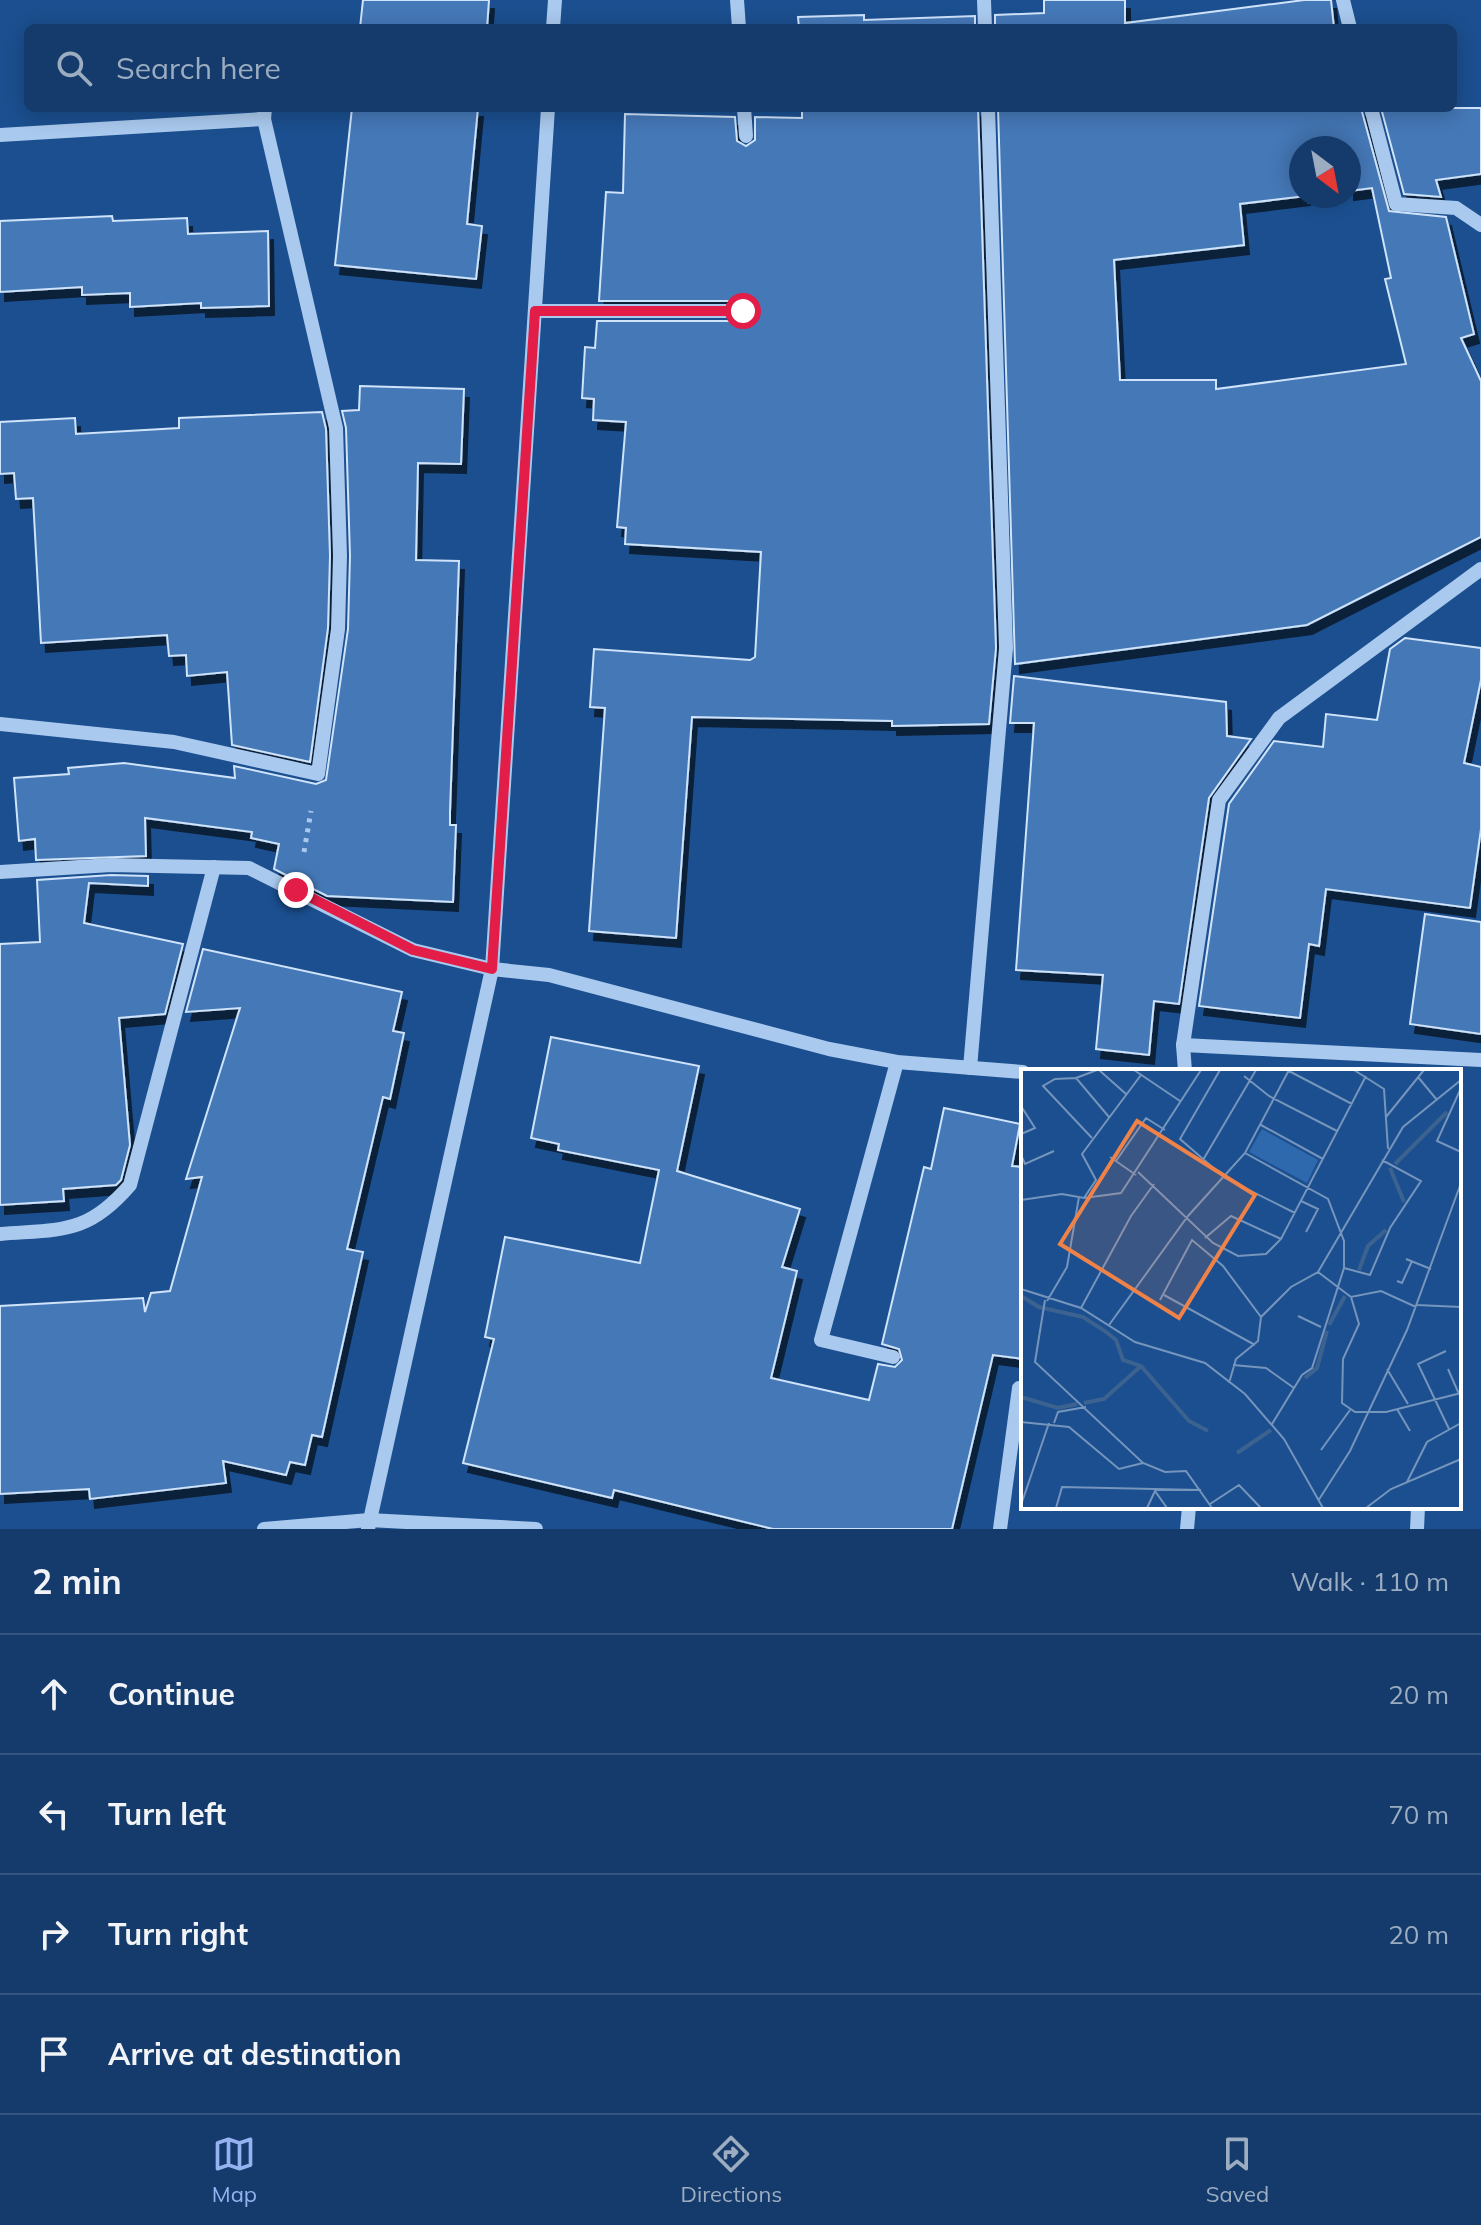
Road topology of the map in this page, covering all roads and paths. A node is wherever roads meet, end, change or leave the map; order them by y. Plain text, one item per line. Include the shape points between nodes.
1 (555, 0) edge
2 (737, 0) edge
3 (984, 0) edge
4 (1343, 0) edge
5 (553, 24) edge
6 (739, 24) edge
7 (985, 24) edge
8 (1349, 24) edge
9 (548, 112) edge
10 (744, 112) edge
11 (988, 112) edge
12 (1372, 112) edge
13 (265, 114) edge
14 (0, 135) edge
15 (746, 136) dead end
16 (1481, 225) edge
17 (535, 311) junction
18 (743, 311) dead end
19 (1481, 569) edge
20 (0, 724) edge
21 (318, 774) junction
22 (214, 867) junction
23 (0, 872) edge
24 (296, 890) junction
25 (492, 969) junction
26 (1183, 1045) junction
27 (1481, 1060) edge
28 (897, 1062) junction
29 (1438, 1065) edge
30 (970, 1068) junction
31 (1185, 1069) edge
32 (1021, 1072) edge
33 (0, 1234) edge
34 (893, 1357) dead end
35 (1019, 1388) dead end
36 (1189, 1509) edge
37 (1418, 1509) edge
38 (368, 1525) edge
39 (264, 1529) edge
40 (536, 1529) edge
41 (1000, 1529) edge
42 (1187, 1529) edge
43 (1417, 1529) edge

1 - 5 street
2 - 6 street
3 - 7 street
4 - 8 street
9 - 17 street
10 - 15 street
11 - 30 street via 1006,648
12 - 16 street via 1396,204 1456,208
13 - 14 street
13 - 21 street via 336,428 338,629
17 - 18 street
17 - 25 street
19 - 26 street via 1279,718 1219,800
20 - 21 street via 174,742
21 - 24 path
22 - 23 street via 111,865
22 - 24 street via 249,868
22 - 33 street via 130,1185 108,1211 79,1227
24 - 25 street via 413,950
25 - 28 street via 549,975
25 - 38 street
26 - 29 street
26 - 31 street
27 - 29 street
28 - 30 street
28 - 34 street via 821,1340
30 - 32 street
35 - 41 street
36 - 42 street
37 - 43 street
38 - 39 street
38 - 40 street

